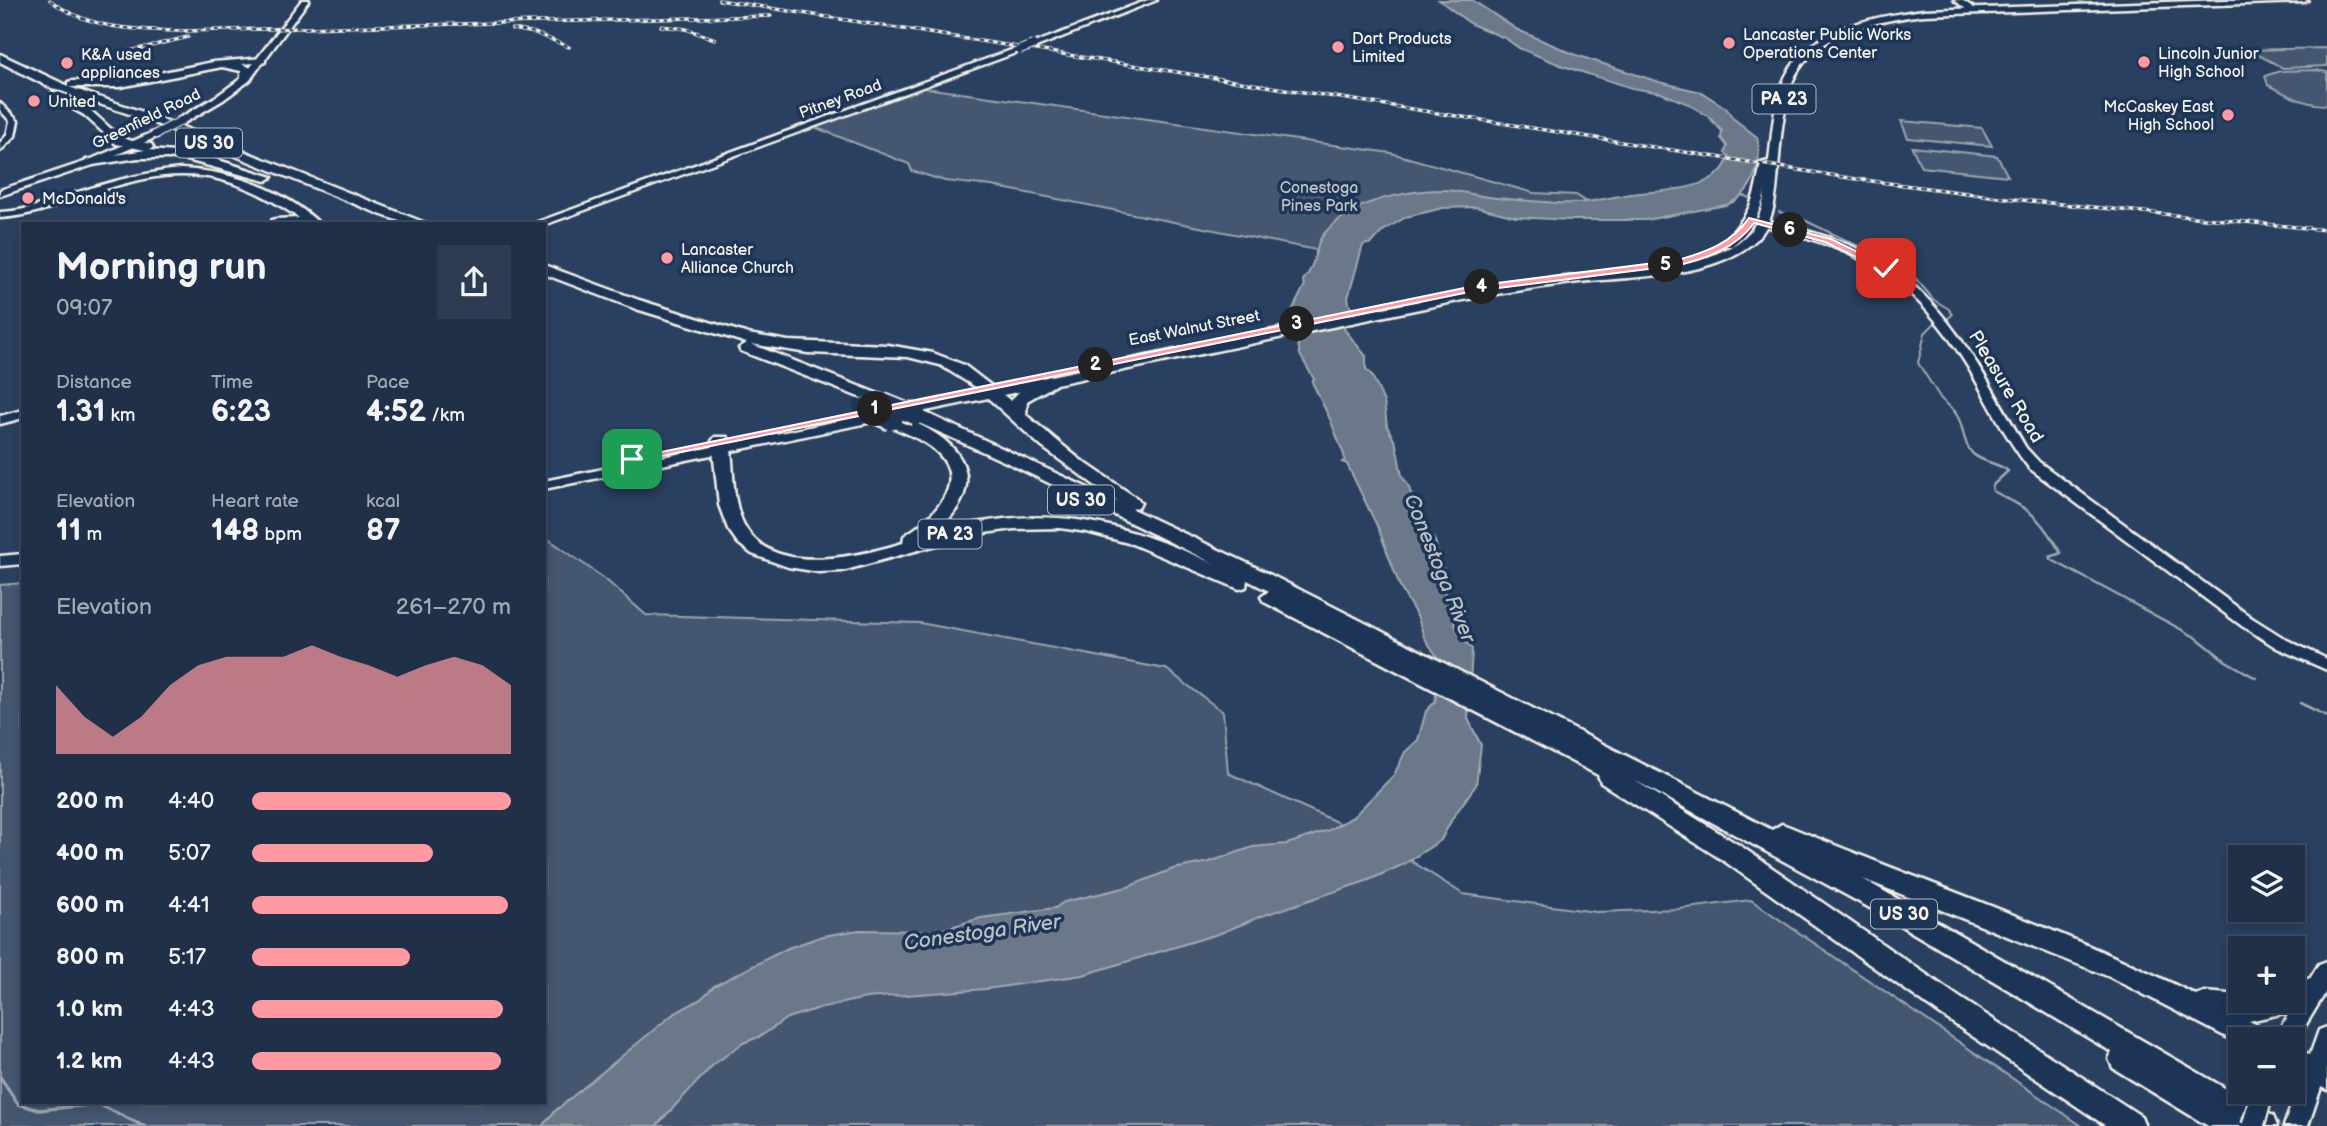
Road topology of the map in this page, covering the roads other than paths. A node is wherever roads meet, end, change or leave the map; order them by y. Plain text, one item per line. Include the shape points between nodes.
1 (306, 0) edge
2 (1154, 0) edge
3 (1957, 0) edge
4 (2044, 0) edge
5 (2304, 0) edge
6 (2217, 1) edge
7 (1970, 8) junction
8 (0, 57) edge
9 (261, 60) junction
10 (0, 63) edge
11 (198, 69) junction
12 (23, 73) junction
13 (246, 79) junction
14 (0, 105) edge
15 (146, 117) junction
16 (133, 144) junction
17 (0, 148) edge
18 (169, 152) junction
19 (90, 163) junction
20 (0, 192) edge
21 (288, 204) junction
22 (0, 215) edge
23 (313, 222) edge
24 (396, 222) edge
25 (397, 222) edge
26 (416, 222) edge
27 (543, 222) edge
28 (1758, 222) junction
29 (546, 270) edge
30 (546, 279) edge
31 (630, 302) junction
32 (1184, 350) junction
33 (1049, 382) junction
34 (988, 390) junction
35 (871, 404) junction
36 (21, 415) edge
37 (903, 418) junction
38 (1018, 418) junction
39 (0, 420) edge
40 (726, 444) junction
41 (546, 478) edge
42 (546, 485) edge
43 (21, 554) edge
44 (0, 555) edge
45 (21, 559) edge
46 (0, 561) edge
47 (1244, 570) junction
48 (1255, 589) junction
49 (1303, 607) junction
50 (2327, 665) edge
51 (1541, 732) junction
52 (2311, 986) edge
53 (2178, 998) junction
54 (2228, 1008) edge
55 (2235, 1027) edge
56 (2290, 1027) edge
57 (2327, 1037) edge
58 (2311, 1068) edge
59 (2259, 1104) edge
60 (2297, 1121) edge
61 (2132, 1126) edge
62 (2235, 1126) edge
63 (2253, 1126) edge
64 (2263, 1126) edge

1 - 9 main road, Greenfield Road
2 - 27 main road, Pitney Road, bridge
3 - 7 main road
4 - 7 main road, PA 23
5 - 6 main road, PA 23
6 - 7 main road, PA 23
7 - 28 main road, PA 23 via 1868,22 1830,38 1804,57 1786,87
8 - 12 highway, US 30
9 - 11 highway
9 - 12 highway via 207,65 99,86
9 - 13 main road, Greenfield Road
10 - 12 highway, US 30
11 - 13 highway via 240,66 248,70
11 - 15 highway via 149,83 133,95 131,101
12 - 15 highway, US 30
12 - 16 highway via 31,85 63,98 121,141
12 - 25 highway, US 30
13 - 16 main road, Greenfield Road, bridge via 181,121
14 - 17 main road via 12,116 14,128
15 - 26 highway, US 30
16 - 18 highway
16 - 19 main road, Greenfield Road
18 - 19 highway via 132,153
18 - 24 highway via 264,176
19 - 20 main road, Greenfield Road
21 - 22 main road via 239,178 190,172 128,180 44,208
21 - 23 main road
21 - 23 main road via 275,220
28 - 32 main road, East Walnut Street via 1752,239 1736,249 1685,267 1430,300
28 - 50 main road, Pleasure Road via 1851,250 1902,279 1946,323 2034,465 2253,627
29 - 31 highway, US 30
30 - 35 highway
31 - 34 highway via 760,342 896,350 932,357 960,369
31 - 35 highway, US 30
32 - 33 main road, East Walnut Street
32 - 34 main road, East Walnut Street
33 - 34 main road, East Walnut Street
33 - 38 highway via 1021,398 1016,407
34 - 38 highway
34 - 40 main road, East Walnut Street
35 - 37 highway, bridge
35 - 37 highway, US 30, bridge
36 - 39 main road
37 - 40 highway via 947,451 957,468 959,487 945,514 925,532 899,546 860,557 798,557 757,539 739,513
37 - 47 highway, US 30 via 1014,458
37 - 48 highway, US 30 via 1061,490
38 - 47 highway via 1096,479
40 - 41 main road
40 - 42 main road
40 - 48 highway, PA 23 via 730,509 737,530 755,547 786,560 853,564 977,528 1064,522 1140,538
43 - 44 main road
45 - 46 main road
47 - 49 highway, US 30
48 - 49 highway, US 30
49 - 51 highway, US 30
51 - 53 highway via 1824,852 2063,946
51 - 61 highway via 1733,854
51 - 62 highway, US 30 via 1947,953
51 - 64 highway, US 30 via 1892,907
52 - 56 main road
53 - 54 highway
53 - 55 highway
57 - 58 main road
58 - 60 main road
59 - 63 main road, bridge

